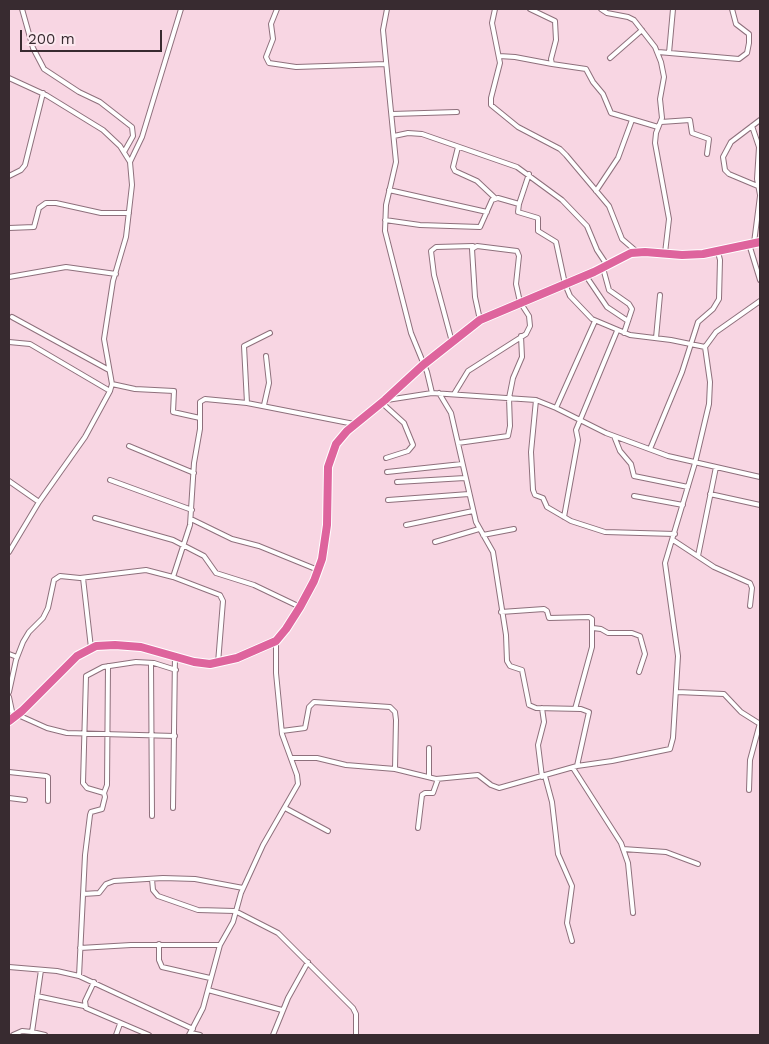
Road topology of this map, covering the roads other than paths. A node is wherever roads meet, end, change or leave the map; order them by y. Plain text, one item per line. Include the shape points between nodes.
1 (22, 9) edge
2 (181, 9) edge
3 (277, 9) edge
4 (386, 9) edge
5 (495, 9) edge
6 (530, 9) edge
7 (601, 9) edge
8 (672, 9) edge
9 (732, 9) edge
10 (613, 11) edge
11 (642, 30) junction
12 (658, 52) junction
13 (669, 53) junction
14 (499, 56) junction
15 (610, 58) dead end
16 (386, 64) junction
17 (552, 64) junction
18 (9, 78) edge
19 (43, 93) junction
20 (458, 112) dead end
21 (392, 114) junction
22 (632, 120) junction
23 (760, 120) edge
24 (660, 125) junction
25 (752, 126) junction
26 (394, 136) junction
27 (458, 147) junction
28 (124, 152) junction
29 (707, 154) dead end
30 (130, 162) junction
31 (529, 174) junction
32 (9, 176) edge
33 (760, 187) edge
34 (389, 190) junction
35 (596, 192) junction
36 (760, 196) edge
37 (495, 198) junction
38 (519, 204) junction
39 (486, 212) junction
40 (129, 214) junction
41 (385, 220) junction
42 (9, 228) edge
43 (754, 243) edge
44 (474, 246) junction
45 (638, 252) junction
46 (718, 252) junction
47 (665, 253) junction
48 (605, 267) junction
49 (116, 274) junction
50 (586, 276) junction
51 (9, 277) edge
52 (760, 280) edge
53 (565, 284) junction
54 (660, 295) dead end
55 (520, 302) junction
56 (760, 302) edge
57 (12, 317) dead end
58 (480, 320) junction
59 (595, 321) junction
60 (628, 321) junction
61 (617, 330) junction
62 (270, 333) dead end
63 (624, 333) junction
64 (521, 336) junction
65 (656, 338) junction
66 (9, 342) edge
67 (452, 342) junction
68 (691, 345) junction
69 (705, 347) junction
70 (266, 356) dead end
71 (423, 364) junction
72 (109, 370) junction
73 (112, 384) junction
74 (110, 391) junction
75 (432, 393) junction
76 (439, 393) junction
77 (454, 394) junction
78 (509, 398) junction
79 (536, 400) junction
80 (384, 402) junction
81 (247, 403) junction
82 (264, 405) junction
83 (556, 408) junction
84 (200, 418) junction
85 (579, 420) junction
86 (355, 424) junction
87 (614, 436) junction
88 (458, 444) junction
89 (129, 446) dead end
90 (650, 449) junction
91 (386, 458) dead end
92 (695, 463) junction
93 (462, 464) junction
94 (716, 468) junction
95 (387, 472) dead end
96 (194, 473) junction
97 (760, 477) edge
98 (465, 478) junction
99 (110, 480) dead end
100 (9, 481) edge
101 (397, 482) dead end
102 (688, 487) junction
103 (469, 494) junction
104 (710, 494) junction
105 (634, 496) dead end
106 (388, 500) dead end
107 (39, 502) junction
108 (760, 505) edge
109 (683, 506) junction
110 (192, 510) junction
111 (473, 511) junction
112 (564, 517) junction
113 (95, 518) dead end
114 (191, 519) junction
115 (406, 525) dead end
116 (479, 529) junction
117 (514, 529) dead end
118 (674, 534) junction
119 (483, 535) junction
120 (672, 540) junction
121 (435, 542) dead end
122 (185, 546) junction
123 (9, 550) edge
124 (698, 556) junction
125 (318, 570) junction
126 (173, 577) junction
127 (83, 578) junction
128 (750, 606) dead end
129 (300, 607) junction
130 (501, 612) junction
131 (593, 628) junction
132 (276, 640) junction
133 (91, 648) junction
134 (9, 654) edge
135 (175, 656) junction
136 (17, 657) junction
137 (151, 663) junction
138 (218, 663) junction
139 (108, 666) junction
140 (176, 670) junction
141 (639, 672) dead end
142 (9, 692) edge
143 (677, 692) junction
144 (9, 699) edge
145 (542, 708) junction
146 (575, 709) junction
147 (14, 718) edge
148 (760, 724) edge
149 (282, 731) junction
150 (84, 735) junction
151 (109, 735) junction
152 (153, 736) junction
153 (175, 736) junction
154 (429, 748) dead end
155 (292, 758) junction
156 (575, 767) junction
157 (395, 770) junction
158 (9, 772) edge
159 (543, 776) junction
160 (429, 777) junction
161 (438, 779) junction
162 (749, 790) dead end
163 (104, 793) junction
164 (9, 798) edge
165 (25, 800) dead end
166 (48, 801) dead end
167 (173, 808) dead end
168 (285, 808) junction
169 (152, 816) dead end
170 (418, 828) dead end
171 (328, 831) dead end
172 (623, 849) junction
173 (698, 864) dead end
174 (152, 879) junction
175 (243, 888) junction
176 (83, 894) junction
177 (235, 911) junction
178 (632, 913) dead end
179 (572, 941) dead end
180 (159, 944) junction
181 (220, 945) junction
182 (80, 948) junction
183 (308, 962) junction
184 (9, 967) edge
185 (42, 970) junction
186 (78, 976) junction
187 (210, 978) junction
188 (94, 982) junction
189 (208, 990) junction
190 (37, 996) junction
191 (84, 1006) junction
192 (282, 1010) junction
193 (120, 1024) junction
194 (32, 1032) junction
195 (191, 1032) edge
196 (14, 1035) edge
197 (45, 1035) edge
198 (116, 1035) edge
199 (148, 1035) edge
200 (200, 1035) edge
201 (273, 1035) edge
202 (356, 1035) edge

1 - 28 street via 44,69 100,102 132,127 133,136
2 - 30 street via 142,137
3 - 16 street via 271,24 273,39 266,54 270,63 296,67
4 - 16 street
5 - 14 street via 492,23
6 - 17 street via 555,21
7 - 10 street
8 - 13 street
9 - 13 street via 736,24 749,34 748,48 743,56 733,60
10 - 11 street via 631,19
11 - 12 street
11 - 15 street
12 - 13 street
12 - 24 street via 664,78
14 - 17 street
14 - 35 street via 491,105 518,127 560,149
16 - 21 street
17 - 22 street via 586,69 611,113
18 - 19 street
19 - 28 street via 96,124
19 - 32 street via 25,165
20 - 21 street
21 - 26 street
22 - 24 street
22 - 35 street via 618,158
23 - 25 street
24 - 29 street via 690,120 692,133 709,139
24 - 47 street via 655,143 669,227
25 - 33 street via 759,148 757,180
25 - 33 street via 726,148 723,164 729,174
26 - 27 street via 414,133
26 - 34 street via 396,162
27 - 31 street via 506,162
27 - 37 street via 455,171 477,182
28 - 30 street
30 - 40 street
31 - 38 street
31 - 48 street via 562,200 587,226
33 - 36 street
34 - 39 street
34 - 41 street
35 - 45 street via 611,210 624,241
36 - 43 street
37 - 38 street
37 - 39 street
38 - 53 street via 518,212 538,218 538,231 556,242
39 - 41 street via 482,225 477,228
40 - 42 street via 46,203 39,208 34,227
40 - 49 street
41 - 71 street via 395,276
43 - 46 highway
43 - 52 street
44 - 55 street via 513,249 519,253 516,278
44 - 58 street via 471,253
44 - 67 street via 436,247 431,250 434,276
45 - 47 highway
45 - 48 highway
46 - 47 highway via 693,255
46 - 68 street via 719,299 698,322
48 - 50 highway
48 - 60 street via 609,290 631,306
49 - 51 street via 66,267
49 - 72 street via 104,339
50 - 53 highway
50 - 60 street via 607,307
53 - 55 highway
53 - 59 street via 575,302
54 - 65 street
55 - 58 highway
55 - 64 street via 530,322 528,330
56 - 69 street via 716,332
57 - 72 street
58 - 67 highway
59 - 61 street
59 - 83 street
60 - 63 street
61 - 63 street
61 - 85 street
62 - 81 street via 244,346
63 - 65 street
64 - 77 street via 473,366
64 - 78 street via 522,357
65 - 68 street
66 - 74 street via 30,344
67 - 71 highway
68 - 69 street
68 - 90 street
69 - 92 street via 710,392
70 - 82 street via 268,383
71 - 75 street
71 - 80 highway
72 - 73 street
73 - 74 street
73 - 84 street via 174,391 174,412
74 - 107 street via 75,452
75 - 76 street
75 - 80 street
76 - 77 street
76 - 88 street via 451,413
77 - 78 street
78 - 79 street
78 - 88 street via 508,436
79 - 83 street
79 - 112 street via 531,452 533,490 549,509
80 - 86 highway
80 - 91 street via 404,423 413,445 408,451
81 - 82 street
81 - 84 street via 202,400
82 - 86 street
83 - 85 street
84 - 96 street
85 - 87 street
85 - 112 street
86 - 125 highway via 341,437 330,459 327,525
87 - 90 street
87 - 102 street via 620,451 631,464 634,476
88 - 93 street
89 - 96 street
90 - 92 street
92 - 94 street
92 - 102 street
93 - 95 street
93 - 98 street
94 - 97 street
94 - 104 street
96 - 110 street
98 - 101 street
98 - 103 street
99 - 110 street
100 - 107 street
102 - 109 street
103 - 106 street
103 - 111 street
104 - 108 street
104 - 124 street
105 - 109 street
107 - 123 street
109 - 118 street
110 - 114 street
111 - 115 street
111 - 116 street
112 - 118 street via 618,534 648,531
113 - 122 street
114 - 122 street
114 - 125 street via 238,541
116 - 119 street
116 - 121 street
117 - 119 street
118 - 120 street
119 - 130 street via 494,557
120 - 124 street
120 - 143 street via 665,563 678,656
122 - 126 street
122 - 129 street via 208,558 216,573 254,585
124 - 128 street via 752,585
125 - 129 highway
126 - 127 street via 139,570
126 - 138 street via 223,598
127 - 133 street
127 - 136 street via 56,577 48,608 43,618 28,632
129 - 132 highway
130 - 131 street via 544,609 549,618 590,617
130 - 145 street via 508,664 522,670 529,705
131 - 141 street via 640,636 645,654
131 - 146 street via 590,654
132 - 138 highway via 253,652
132 - 149 street via 275,668
133 - 135 highway via 128,645
133 - 147 highway via 77,656
134 - 136 street
135 - 138 highway
135 - 140 street
136 - 142 street
137 - 139 street
137 - 140 street
137 - 152 street
139 - 150 street via 93,670 86,676
139 - 151 street
140 - 153 street
143 - 148 street via 724,694 741,712
143 - 156 street via 670,749
144 - 147 street
145 - 146 street
145 - 159 street via 544,722 538,745
146 - 156 street via 586,709 590,715
147 - 150 street via 58,732
148 - 162 street via 750,760
149 - 155 street via 284,745
149 - 157 street via 305,728 309,707 314,702 390,707 395,712
150 - 151 street
150 - 163 street via 83,783 87,788
151 - 152 street
151 - 163 street via 108,785
152 - 153 street
152 - 169 street
153 - 167 street
154 - 160 street
155 - 157 street via 318,758 346,765
155 - 168 street via 298,784
156 - 159 street
156 - 172 street
157 - 160 street
158 - 166 street via 46,776
159 - 161 street via 500,788 478,775
159 - 179 street via 553,809 558,854 572,886 567,924
160 - 161 street
161 - 170 street via 433,793 422,795
163 - 176 street via 102,809 90,815
164 - 165 street
168 - 171 street
168 - 175 street
172 - 173 street via 666,852
172 - 178 street via 628,863
174 - 175 street via 196,879
174 - 176 street via 114,881 106,884 99,893
174 - 177 street via 153,890 158,896 198,910
175 - 177 street
176 - 182 street
177 - 181 street
177 - 183 street via 278,933
180 - 181 street
180 - 182 street
180 - 187 street via 162,967
181 - 187 street
182 - 186 street
183 - 192 street
183 - 202 street via 353,1008
184 - 185 street
185 - 186 street
185 - 190 street
186 - 188 street
187 - 189 street
188 - 191 street
188 - 195 street
189 - 192 street
189 - 195 street
190 - 191 street
190 - 194 street
191 - 193 street
192 - 201 street
193 - 198 street
193 - 199 street
194 - 196 street via 22,1030
194 - 197 street
195 - 200 street

